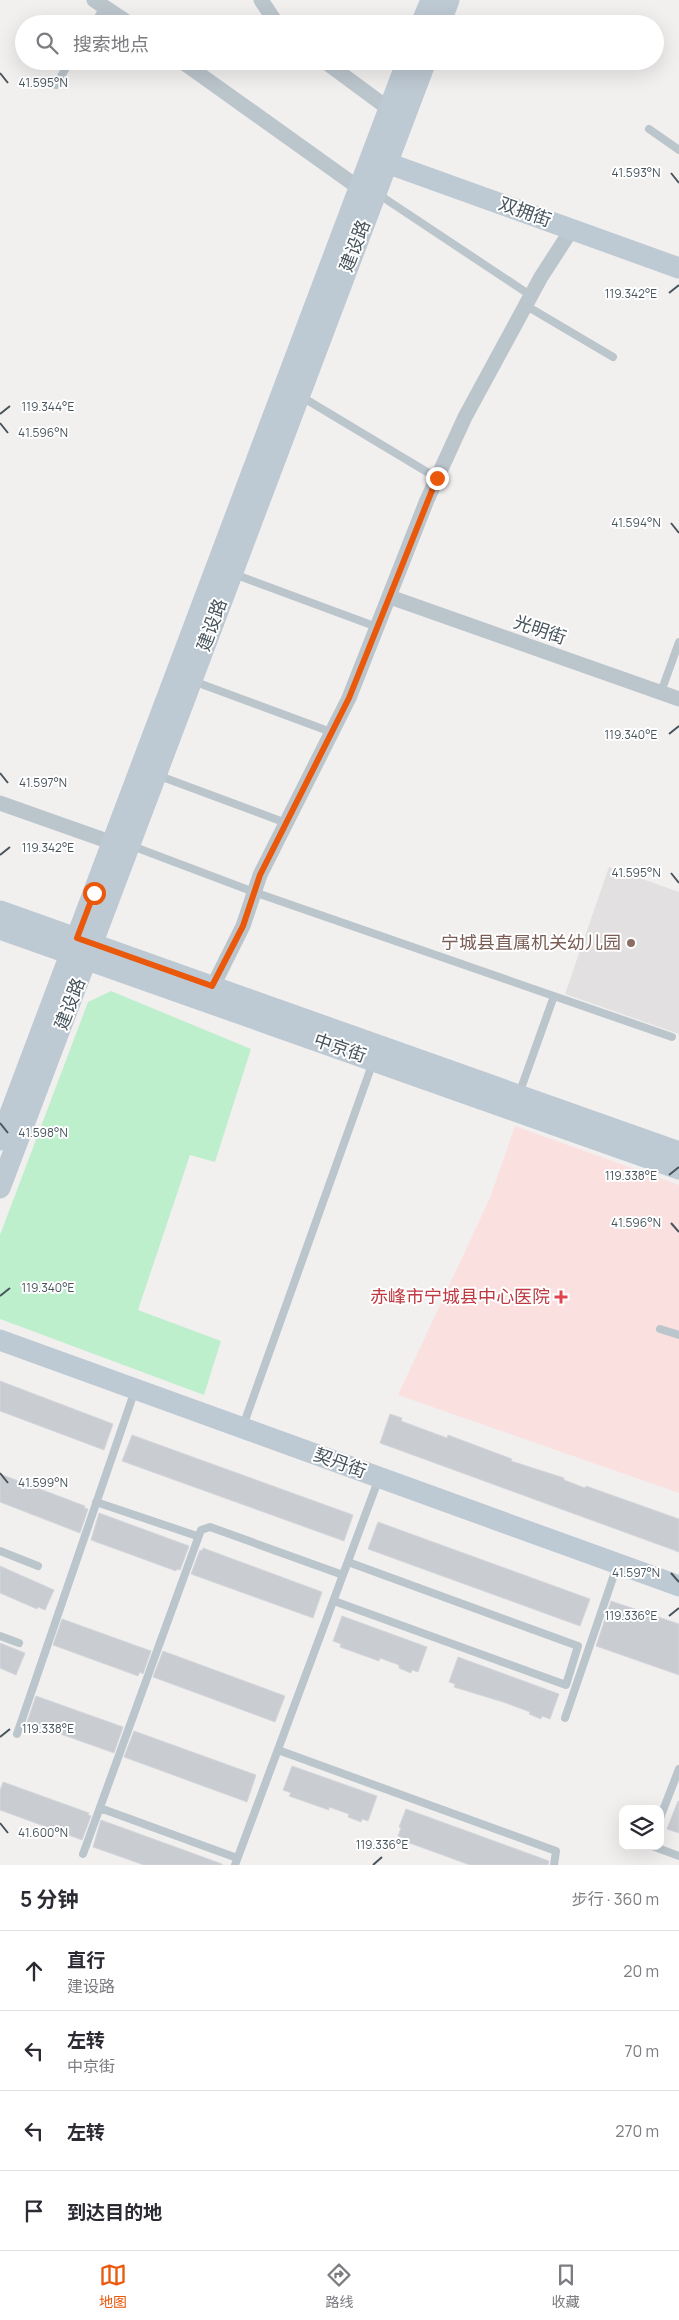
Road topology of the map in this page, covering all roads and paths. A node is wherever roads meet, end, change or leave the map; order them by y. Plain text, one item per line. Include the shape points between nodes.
1 (261, 0) edge
2 (430, 0) edge
3 (449, 0) edge
4 (99, 3) edge
5 (117, 15) edge
6 (270, 15) edge
7 (425, 15) edge
8 (443, 15) edge
9 (65, 70) edge
10 (194, 70) edge
11 (336, 70) edge
12 (404, 70) edge
13 (422, 70) edge
14 (56, 85) dead end
15 (389, 109) junction
16 (649, 129) dead end
17 (679, 150) edge
18 (379, 160) junction
19 (367, 190) junction
20 (572, 229) junction
21 (679, 268) edge
22 (528, 300) junction
23 (613, 357) dead end
24 (299, 395) junction
25 (437, 478) junction
26 (231, 573) junction
27 (390, 597) junction
28 (377, 628) junction
29 (679, 642) edge
30 (191, 680) junction
31 (661, 692) junction
32 (679, 699) edge
33 (332, 732) junction
34 (156, 774) junction
35 (0, 803) edge
36 (286, 823) junction
37 (121, 844) junction
38 (254, 892) junction
39 (0, 912) edge
40 (0, 929) edge
41 (82, 949) junction
42 (212, 986) junction
43 (554, 996) junction
44 (672, 1037) dead end
45 (374, 1060) junction
46 (519, 1094) junction
47 (0, 1140) edge
48 (679, 1152) edge
49 (679, 1169) edge
50 (0, 1188) edge
51 (660, 1328) dead end
52 (679, 1336) edge
53 (0, 1340) edge
54 (135, 1389) junction
55 (242, 1428) junction
56 (380, 1477) junction
57 (96, 1502) junction
58 (197, 1536) junction
59 (0, 1550) edge
60 (348, 1562) junction
61 (618, 1564) junction
62 (38, 1566) dead end
63 (343, 1575) junction
64 (679, 1586) edge
65 (334, 1601) junction
66 (0, 1636) edge
67 (19, 1643) dead end
68 (565, 1718) dead end
69 (17, 1734) dead end
70 (278, 1750) junction
71 (679, 1769) edge
72 (676, 1785) edge
73 (100, 1808) junction
74 (664, 1810) edge
75 (663, 1850) edge
76 (83, 1854) dead end
77 (679, 1856) edge
78 (236, 1862) edge
79 (554, 1865) edge

1 - 6 street
2 - 7 main road
3 - 8 main road
4 - 5 street
9 - 14 lane
10 - 19 street
11 - 15 street
12 - 15 main road, 建设路
13 - 18 main road, 建设路
15 - 18 main road, 建设路
16 - 17 lane
18 - 19 main road, 建设路
18 - 20 main road, 双拥街
19 - 22 lane
19 - 24 main road, 建设路
19 - 37 main road, 建设路
20 - 21 main road, 双拥街
20 - 22 street
22 - 23 lane
22 - 25 street via 465,417
24 - 25 lane
24 - 26 main road, 建设路
25 - 27 street
26 - 28 lane
26 - 30 main road, 建设路
27 - 28 street
27 - 31 street, 光明街
28 - 33 street
29 - 31 lane
30 - 33 lane
30 - 34 main road, 建设路
31 - 32 street, 光明街
33 - 36 street
34 - 36 lane
34 - 37 main road, 建设路
35 - 37 street
36 - 38 street
37 - 38 lane
37 - 41 main road, 建设路
38 - 42 street via 243,926
38 - 43 lane
39 - 41 main road, 中京街
40 - 41 main road, 中京街
41 - 42 main road, 中京街
41 - 45 main road, 中京街
41 - 47 main road, 建设路 via 9,1106
41 - 50 main road, 建设路
42 - 46 main road, 中京街
43 - 44 lane
43 - 46 lane
45 - 49 main road, 中京街
45 - 55 lane
46 - 48 main road, 中京街
51 - 52 lane
53 - 54 main road, 契丹街
54 - 55 main road, 契丹街
54 - 57 lane
55 - 56 main road, 契丹街
56 - 60 lane
56 - 61 main road, 契丹街
57 - 58 lane
57 - 69 lane
58 - 63 lane via 201,1530 210,1527
58 - 73 lane
59 - 62 lane
60 - 63 lane
60 - 65 lane via 578,1646 566,1685
61 - 64 main road, 契丹街
61 - 68 lane
63 - 65 lane
65 - 70 lane
66 - 67 lane
70 - 78 lane
70 - 79 lane via 556,1851
71 - 72 lane
72 - 74 lane
73 - 76 lane
73 - 78 lane
75 - 77 lane

